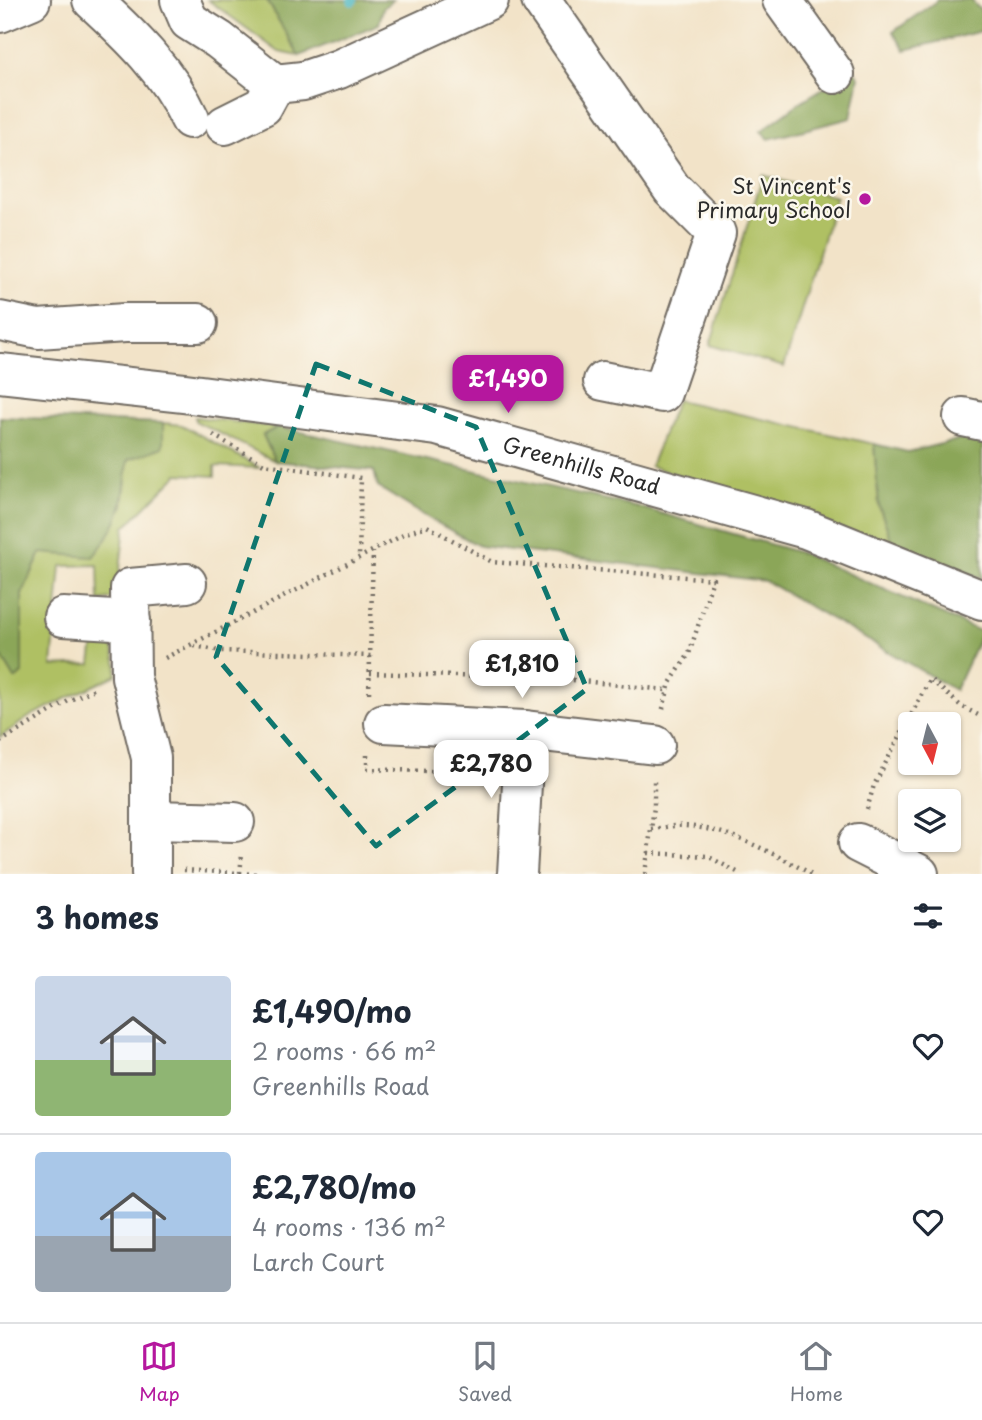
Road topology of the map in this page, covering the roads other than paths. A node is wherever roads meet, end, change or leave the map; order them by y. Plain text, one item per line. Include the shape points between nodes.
1 (31, 0) edge
2 (92, 0) edge
3 (489, 0) edge
4 (541, 0) edge
5 (782, 0) edge
6 (184, 10) edge
7 (0, 13) edge
8 (142, 51) junction
9 (835, 74) dead end
10 (275, 84) junction
11 (0, 321) edge
12 (198, 323) dead end
13 (0, 373) edge
14 (603, 381) dead end
15 (187, 583) dead end
16 (982, 600) edge
17 (63, 617) dead end
18 (131, 621) junction
19 (525, 730) junction
20 (375, 736) road end
21 (655, 745) road end
22 (151, 820) junction
23 (235, 822) dead end
24 (858, 843) road end
25 (151, 871) edge
26 (517, 874) edge
27 (919, 874) edge

1 - 7 street
2 - 8 street
3 - 10 street via 339,69
4 - 14 street via 672,189 716,233 662,393
5 - 9 street
6 - 8 street
6 - 10 street
8 - 10 street via 179,97 207,122 263,106
11 - 12 street via 38,329
13 - 16 street, Greenhills Road via 437,426 806,529
15 - 18 street via 130,588
17 - 18 street
18 - 22 street via 131,672 151,758
19 - 20 street
19 - 21 street
19 - 26 street
22 - 23 street
22 - 25 street
24 - 27 street

